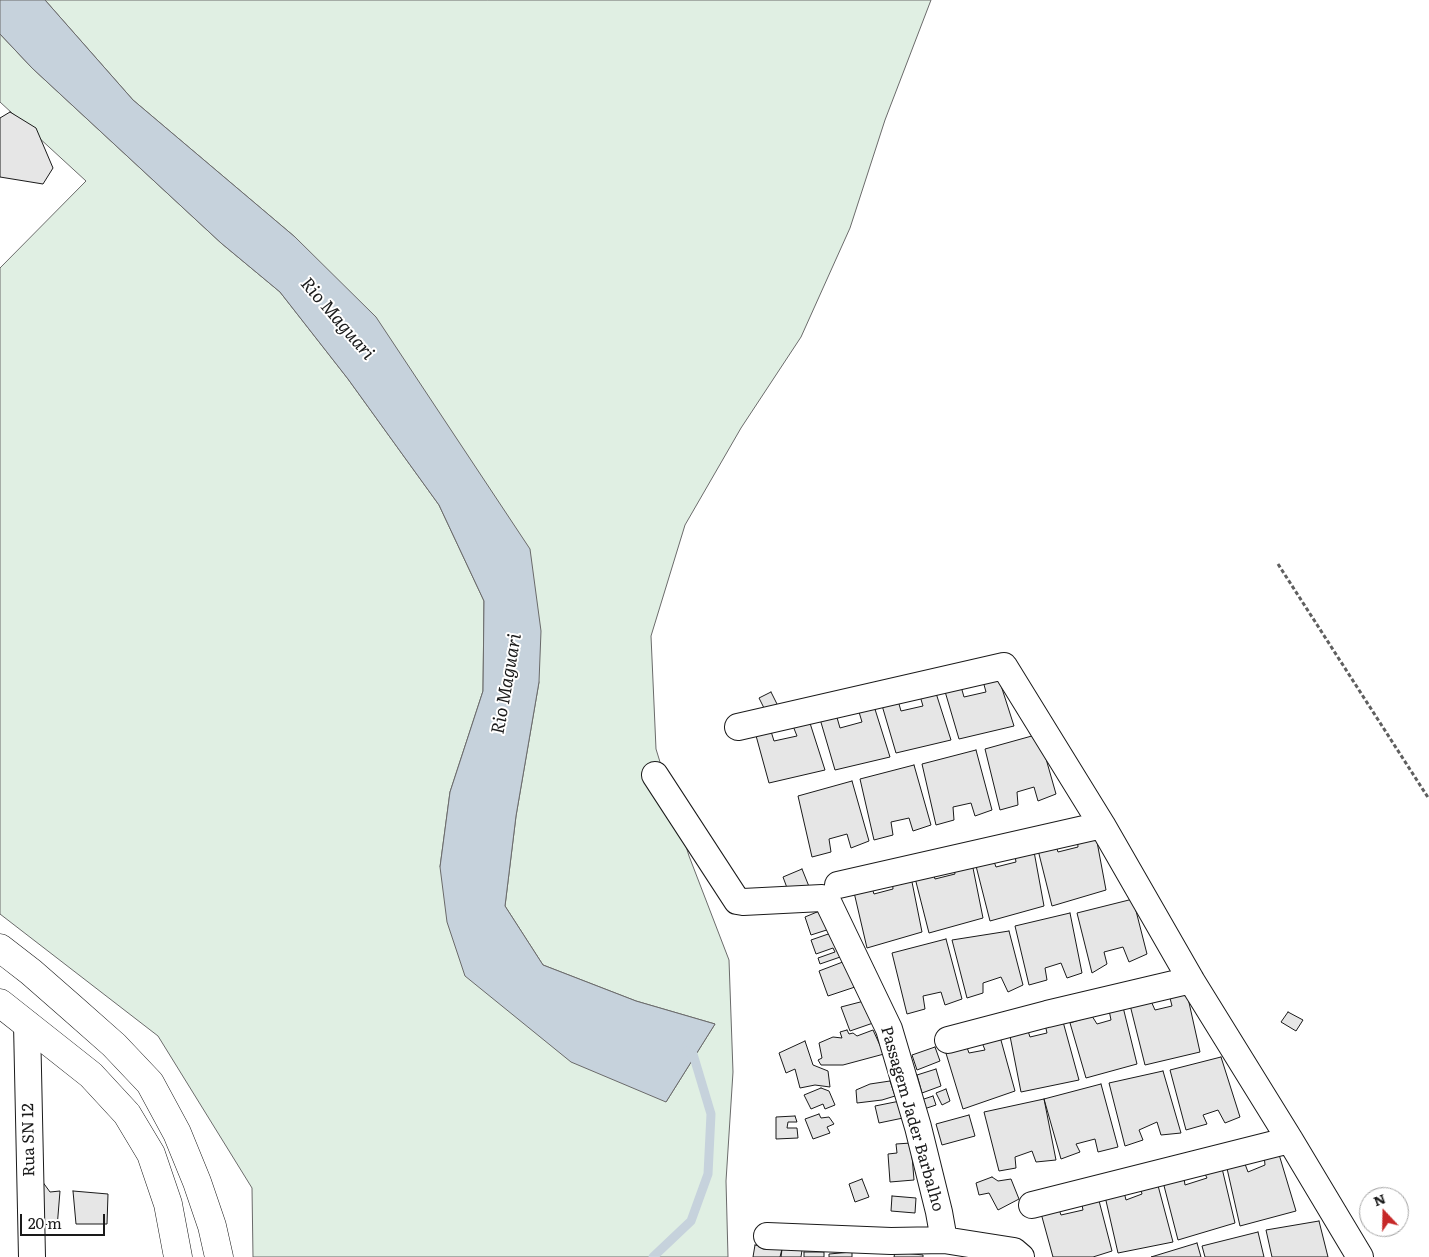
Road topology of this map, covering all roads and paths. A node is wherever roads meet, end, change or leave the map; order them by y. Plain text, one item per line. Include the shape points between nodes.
1 (1278, 564) dead end
2 (738, 727) dead end
3 (655, 776) dead end
4 (1429, 799) edge
5 (1102, 824) junction
6 (838, 885) dead end
7 (0, 948) edge
8 (1191, 980) junction
9 (0, 1003) edge
10 (27, 1024) junction
11 (948, 1040) dead end
12 (1290, 1140) junction
13 (1032, 1205) dead end
14 (767, 1236) dead end
15 (944, 1240) junction
16 (32, 1257) edge
17 (178, 1257) edge
18 (218, 1257) edge
19 (1021, 1257) edge
20 (1360, 1257) edge

1 - 4 path
2 - 5 street via 1004,666
3 - 15 street, Passagem Jader Barbalho via 737,900 822,898 828,902 889,1029 918,1128
5 - 6 street
5 - 8 street
7 - 18 street via 100,1032 150,1083 177,1133 197,1182 212,1226
8 - 11 street
8 - 12 street
9 - 10 street
10 - 16 street, Rua SN 12
10 - 17 street via 91,1075 127,1114 151,1154 168,1204
12 - 13 street
12 - 20 street
14 - 15 street
15 - 19 street via 1014,1251

